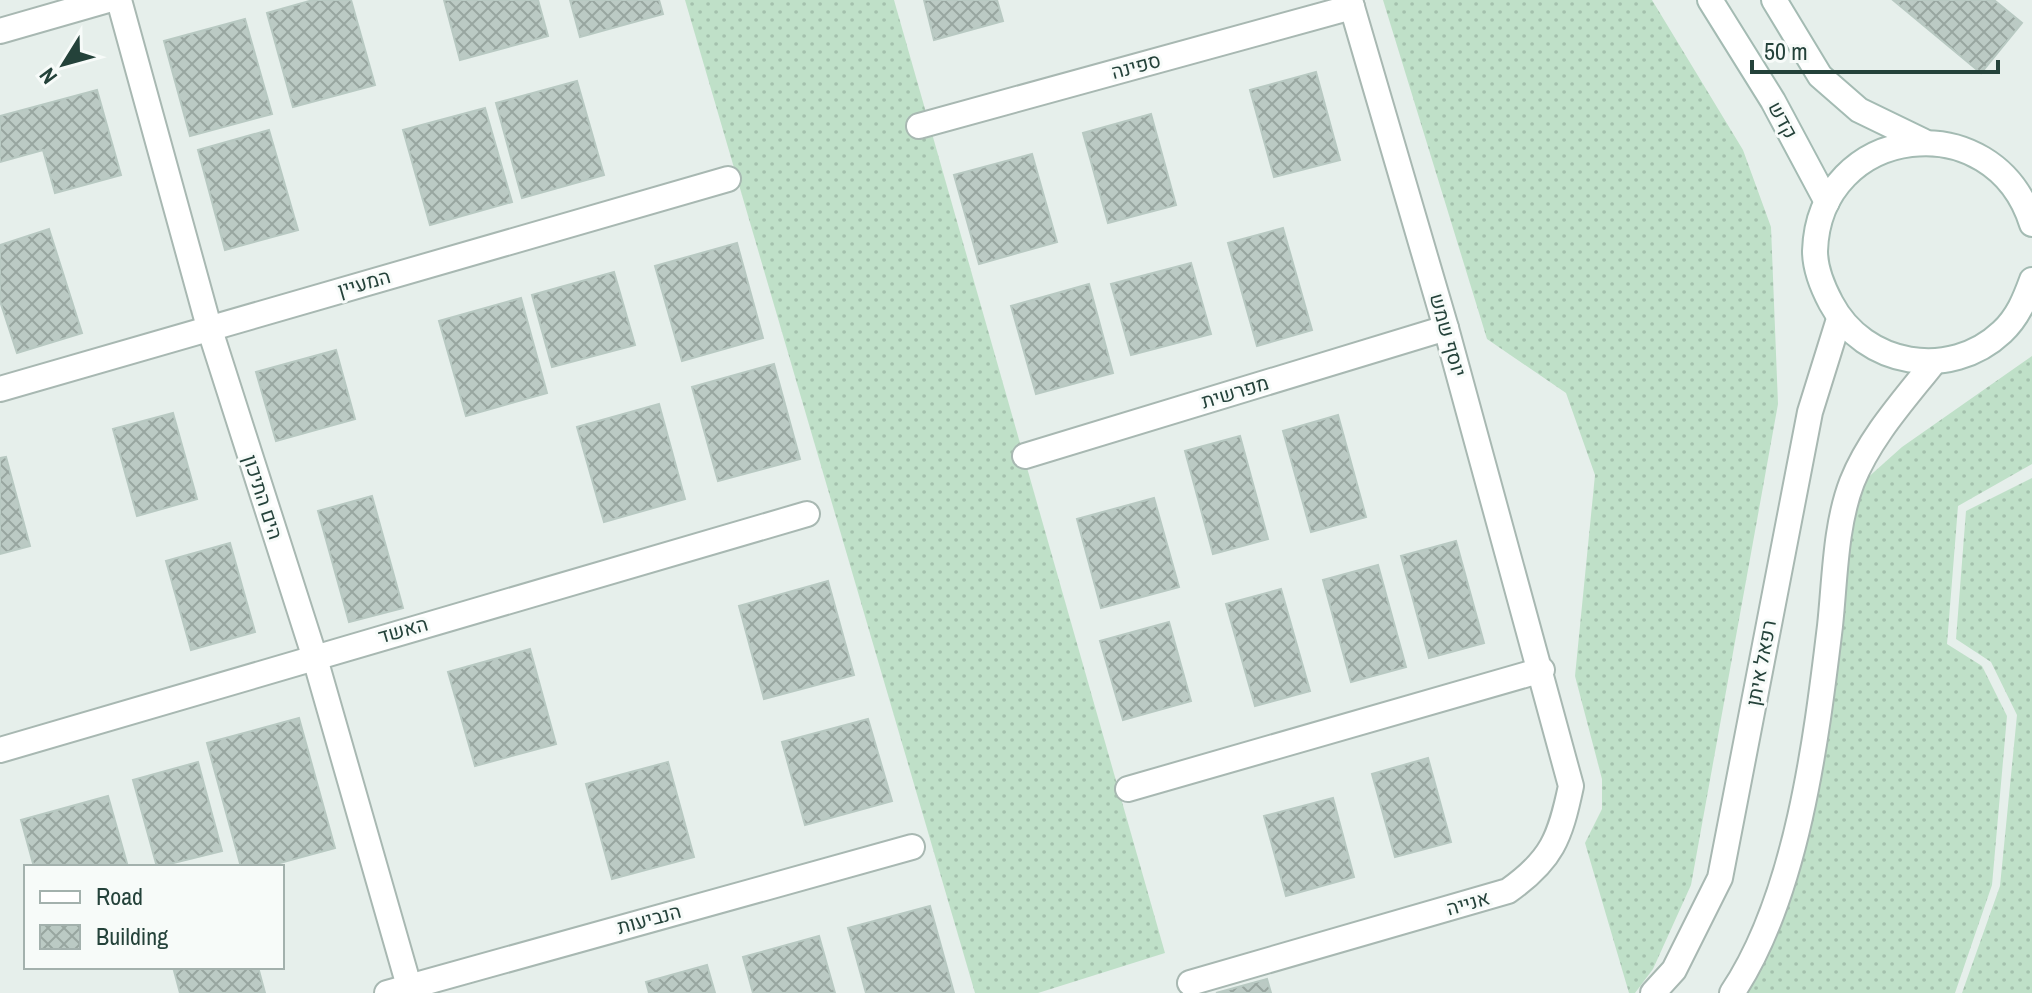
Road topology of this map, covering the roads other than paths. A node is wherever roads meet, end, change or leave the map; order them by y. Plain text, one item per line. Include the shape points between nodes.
1 (108, 0) edge
2 (119, 0) edge
3 (1710, 0) edge
4 (1774, 0) edge
5 (1351, 4) edge
6 (0, 31) edge
7 (919, 126) dead end
8 (1923, 141) junction
9 (2002, 171) junction
10 (728, 179) dead end
11 (2032, 186) edge
12 (1827, 202) junction
13 (2032, 224) edge
14 (2032, 280) edge
15 (2026, 306) edge
16 (1839, 319) junction
17 (209, 327) junction
18 (1446, 328) junction
19 (1934, 362) junction
20 (0, 389) edge
21 (1025, 456) dead end
22 (807, 514) dead end
23 (314, 655) junction
24 (1542, 670) junction
25 (0, 750) edge
26 (1128, 789) dead end
27 (912, 847) dead end
28 (1190, 983) dead end
29 (402, 991) edge
30 (1653, 993) edge
31 (1732, 993) edge

1 - 6 street
2 - 17 street, הים התיכון
3 - 12 street, קדש
4 - 8 street via 1820,76 1859,110
5 - 7 street, ספינה
5 - 18 street, יוסף שמש
8 - 9 street via 1962,147
8 - 12 street via 1870,156 1844,177
9 - 11 street
9 - 13 street via 2025,203
10 - 17 street, המעיין
12 - 16 street via 1815,251 1821,285
14 - 15 street
15 - 19 street via 2002,333 1971,353
16 - 19 street via 1878,351
16 - 30 street, רפאל איתן via 1810,412 1720,878 1674,970
17 - 20 street, המעיין
17 - 23 street, הים התיכון
18 - 21 street, מפרשית
18 - 24 street, יוסף שמש
19 - 31 street via 1875,436 1852,484 1788,873 1753,961
22 - 23 street, האשד
23 - 25 street, האשד
23 - 29 street, הים התיכון
24 - 26 street
24 - 28 street, אנייה via 1571,786 1561,835 1537,870 1508,891
27 - 29 street, הנביעות

